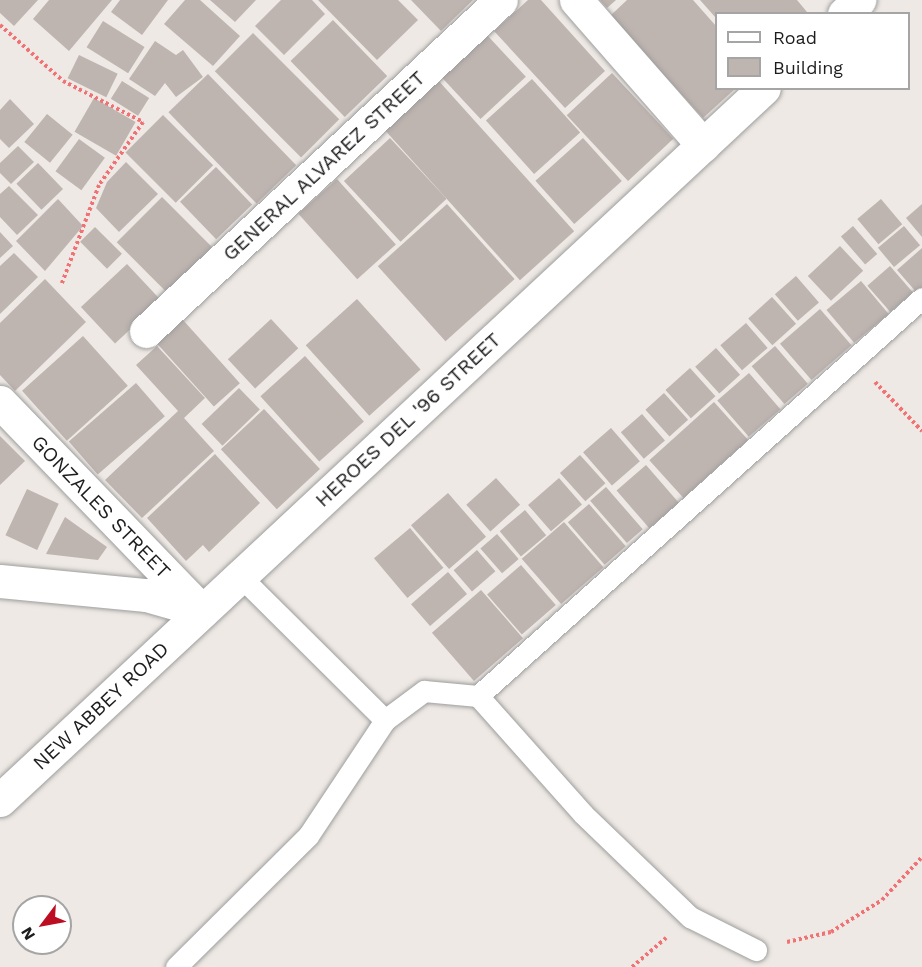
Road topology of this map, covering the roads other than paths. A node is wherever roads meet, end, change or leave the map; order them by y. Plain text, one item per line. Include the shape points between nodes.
1 (501, 0) edge
2 (576, 0) edge
3 (859, 0) edge
4 (846, 12) edge
5 (762, 90) edge
6 (703, 145) junction
7 (922, 298) edge
8 (146, 331) dead end
9 (0, 402) edge
10 (241, 577) junction
11 (0, 581) edge
12 (202, 611) junction
13 (478, 696) junction
14 (385, 720) junction
15 (0, 800) edge
16 (756, 950) road end
17 (176, 967) edge

1 - 8 street, GENERAL ALVAREZ STREET
2 - 6 street
3 - 4 street
5 - 6 street, HEROES DEL '96 STREET
6 - 10 street, HEROES DEL '96 STREET
7 - 13 lane
9 - 12 street, GONZALES STREET
10 - 12 street, HEROES DEL '96 STREET
10 - 14 lane
11 - 12 street via 146,594
12 - 15 street, NEW ABBEY ROAD
13 - 14 lane via 424,691
13 - 16 lane via 582,814 690,917
14 - 17 lane via 308,836

